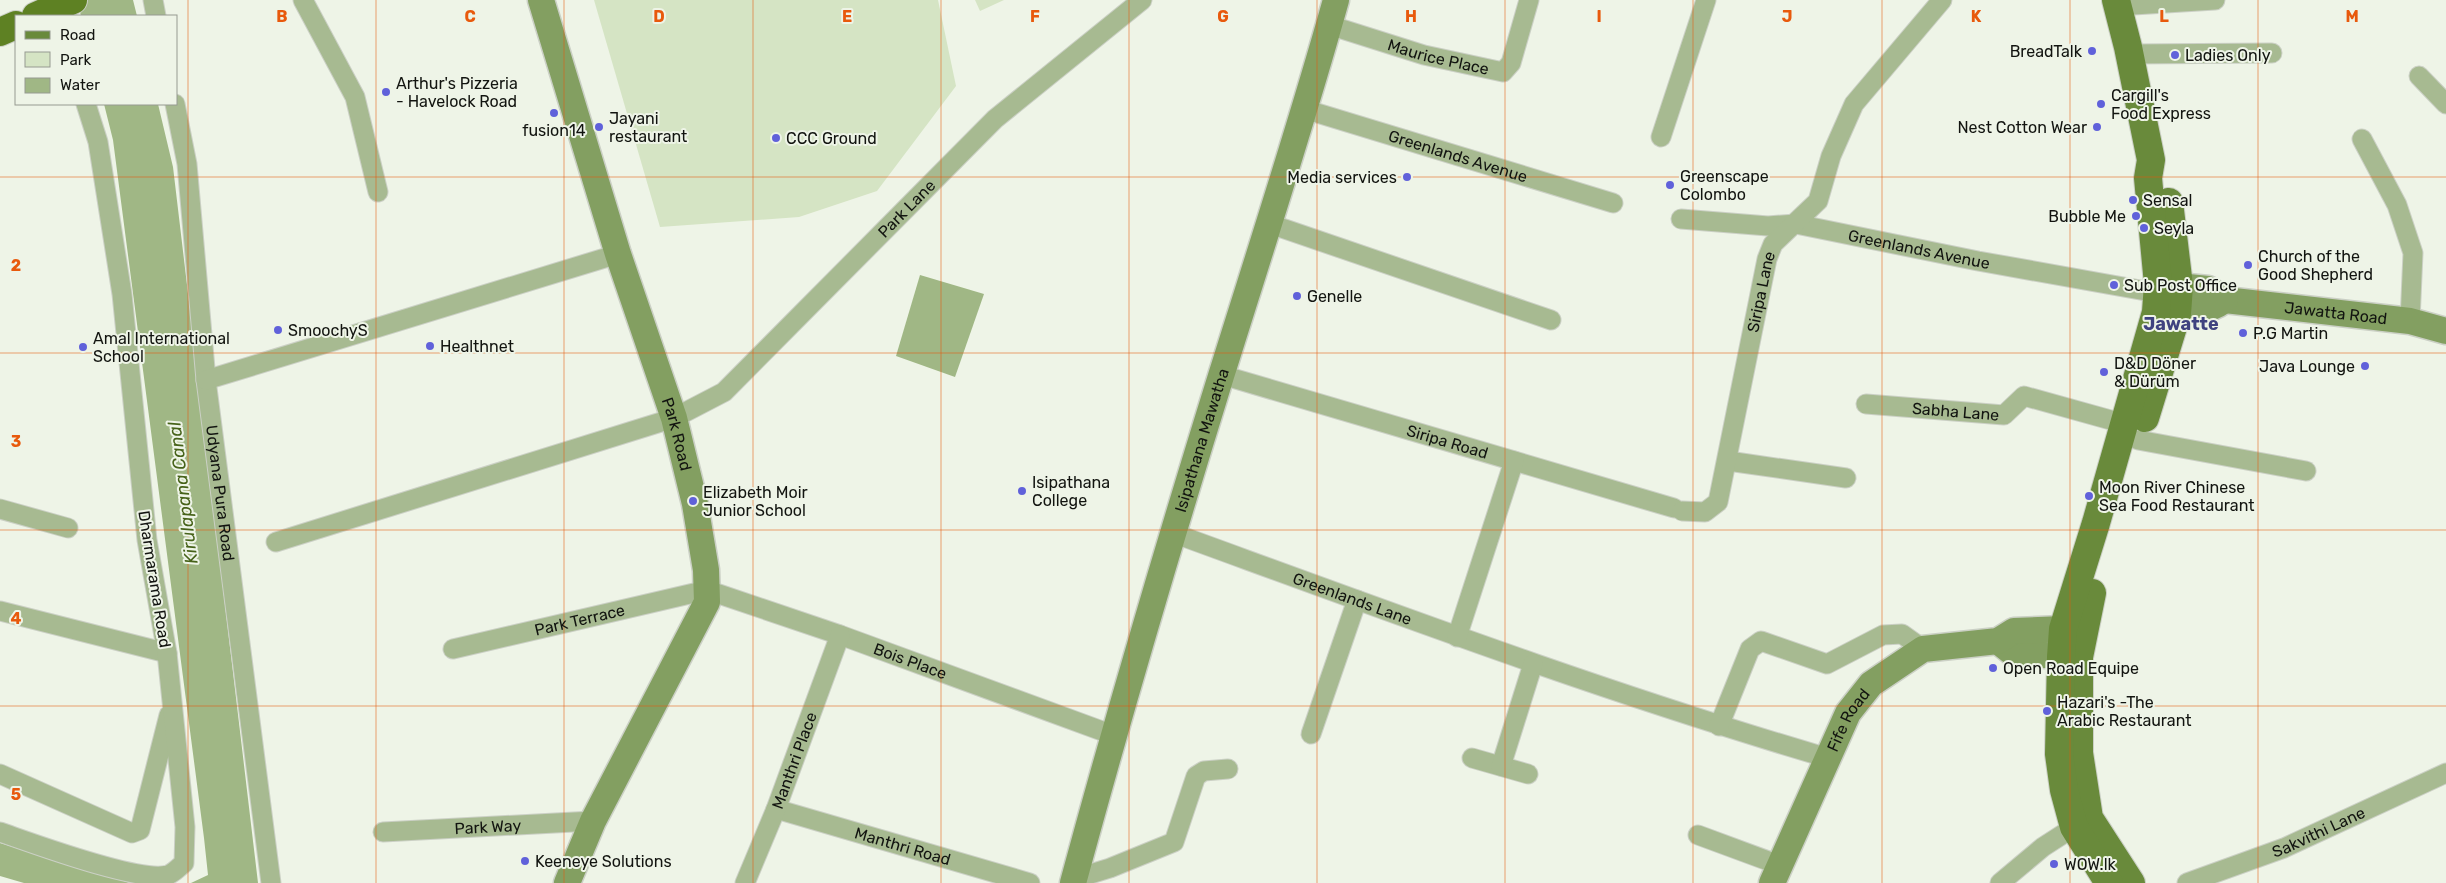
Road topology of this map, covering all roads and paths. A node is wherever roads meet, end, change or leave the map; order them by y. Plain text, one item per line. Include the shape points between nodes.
1 (28, 0) edge
2 (303, 0) edge
3 (541, 0) edge
4 (1142, 0) edge
5 (1336, 0) edge
6 (1529, 0) edge
7 (1706, 0) edge
8 (1942, 0) edge
9 (2215, 0) edge
10 (2116, 3) edge
11 (67, 7) edge
12 (34, 15) edge
13 (38, 15) edge
14 (15, 25) edge
15 (1329, 25) junction
16 (0, 32) edge
17 (2272, 53) dead end
18 (2130, 54) junction
19 (2418, 76) dead end
20 (2446, 104) edge
21 (86, 105) edge
22 (174, 105) edge
23 (1304, 108) junction
24 (1661, 137) dead end
25 (2362, 139) dead end
26 (378, 192) dead end
27 (1613, 203) dead end
28 (1681, 219) dead end
29 (1270, 224) junction
30 (1796, 224) junction
31 (618, 254) junction
32 (2165, 298) junction
33 (1551, 320) dead end
34 (2410, 321) junction
35 (2446, 331) edge
36 (1222, 375) junction
37 (206, 380) junction
38 (1866, 404) dead end
39 (674, 418) junction
40 (2131, 432) junction
41 (1514, 461) junction
42 (1728, 462) junction
43 (2306, 471) dead end
44 (1846, 478) dead end
45 (0, 510) edge
46 (1705, 512) joint
47 (68, 528) dead end
48 (1173, 533) junction
49 (276, 542) dead end
50 (707, 590) junction
51 (1357, 600) junction
52 (0, 612) edge
53 (840, 635) junction
54 (1457, 637) junction
55 (2071, 644) junction
56 (453, 649) dead end
57 (1923, 649) junction
58 (167, 653) junction
59 (1533, 664) junction
60 (172, 703) junction
61 (1719, 726) junction
62 (1311, 734) dead end
63 (1113, 735) junction
64 (1472, 758) dead end
65 (1828, 758) junction
66 (1501, 766) junction
67 (1228, 769) dead end
68 (2446, 773) edge
69 (0, 774) edge
70 (1528, 774) dead end
71 (776, 809) junction
72 (593, 821) junction
73 (2074, 827) junction
74 (0, 832) edge
75 (384, 832) dead end
76 (1698, 836) dead end
77 (1777, 875) edge
78 (1074, 881) edge
79 (271, 883) edge
80 (567, 883) edge
81 (745, 883) edge
82 (1030, 883) edge
83 (2000, 883) edge
84 (2109, 883) edge
85 (2131, 883) edge
86 (2187, 883) edge

1 - 12 street
2 - 26 street via 355,97
3 - 31 main road, Park Road
4 - 39 street, Park Lane via 995,119 724,392
5 - 15 main road, Isipathana Mawatha
6 - 15 street, Maurice Place via 1511,63 1503,72 1424,54
7 - 24 street
8 - 30 street, Siripa Lane via 1854,104 1831,156 1818,200
9 - 10 street
10 - 18 main road
11 - 13 highway
14 - 16 highway
15 - 23 main road, Isipathana Mawatha
17 - 18 street
18 - 32 main road via 2151,160 2148,178
19 - 20 street
21 - 58 street, Dharmarama Road via 98,142 122,294 147,540
22 - 37 street, Udyana Pura Road via 187,164
23 - 27 street, Greenlands Avenue
23 - 29 main road, Isipathana Mawatha
25 - 34 street via 2397,205 2413,253
28 - 30 street, Greenlands Avenue via 1768,226
29 - 33 street
29 - 36 main road, Isipathana Mawatha
30 - 32 street, Greenlands Avenue
30 - 42 street, Siripa Lane via 1773,244 1767,259
31 - 37 street
31 - 39 main road, Park Road
32 - 34 main road, Jawatta Road via 2206,311 2225,300
32 - 40 main road
34 - 35 main road, Jawatta Road
36 - 41 street, Siripa Road
36 - 48 main road, Isipathana Mawatha
37 - 79 street, Udyana Pura Road
38 - 40 street, Sabha Lane via 2004,415 2024,396
39 - 49 street, Park Lane
39 - 50 main road, Park Road via 694,504
40 - 43 street
40 - 55 main road via 2111,527
41 - 46 street, Siripa Road via 1678,510
41 - 54 street
42 - 44 street
42 - 46 street, Siripa Lane via 1718,502
45 - 47 street
48 - 51 street, Greenlands Lane
48 - 63 main road, Isipathana Mawatha
50 - 53 street, Bois Place
50 - 56 street, Park Terrace
50 - 72 main road, Park Road via 707,602
51 - 54 street, Greenlands Lane
51 - 62 street
52 - 58 street
53 - 63 street, Bois Place
53 - 71 street, Manthri Place
54 - 59 street, Greenlands Lane
55 - 57 main road, Fife Road via 2013,653 1998,641
55 - 73 main road via 2059,754
55 - 85 main road via 2079,752 2089,818
57 - 61 street via 1902,634 1883,635 1827,664 1761,641 1750,649
57 - 65 main road, Fife Road via 1871,684 1848,713
58 - 60 street, Dharmarama Road
59 - 61 street, Greenlands Lane
59 - 66 street
60 - 69 street via 140,830 132,833
60 - 74 street, Dharmarama Road via 185,827 184,863 168,875 147,877 93,865
61 - 65 street, Greenlands Lane
63 - 78 main road, Isipathana Mawatha
64 - 66 street
65 - 77 main road, Fife Road
66 - 70 street
67 - 78 street via 1204,771 1196,776 1174,842
68 - 86 street, Sakvithi Lane via 2284,848
71 - 81 street, Manthri Place
71 - 82 street, Manthri Road
72 - 75 street, Park Way
72 - 80 main road, Park Road
73 - 83 street
73 - 84 main road
76 - 77 street

